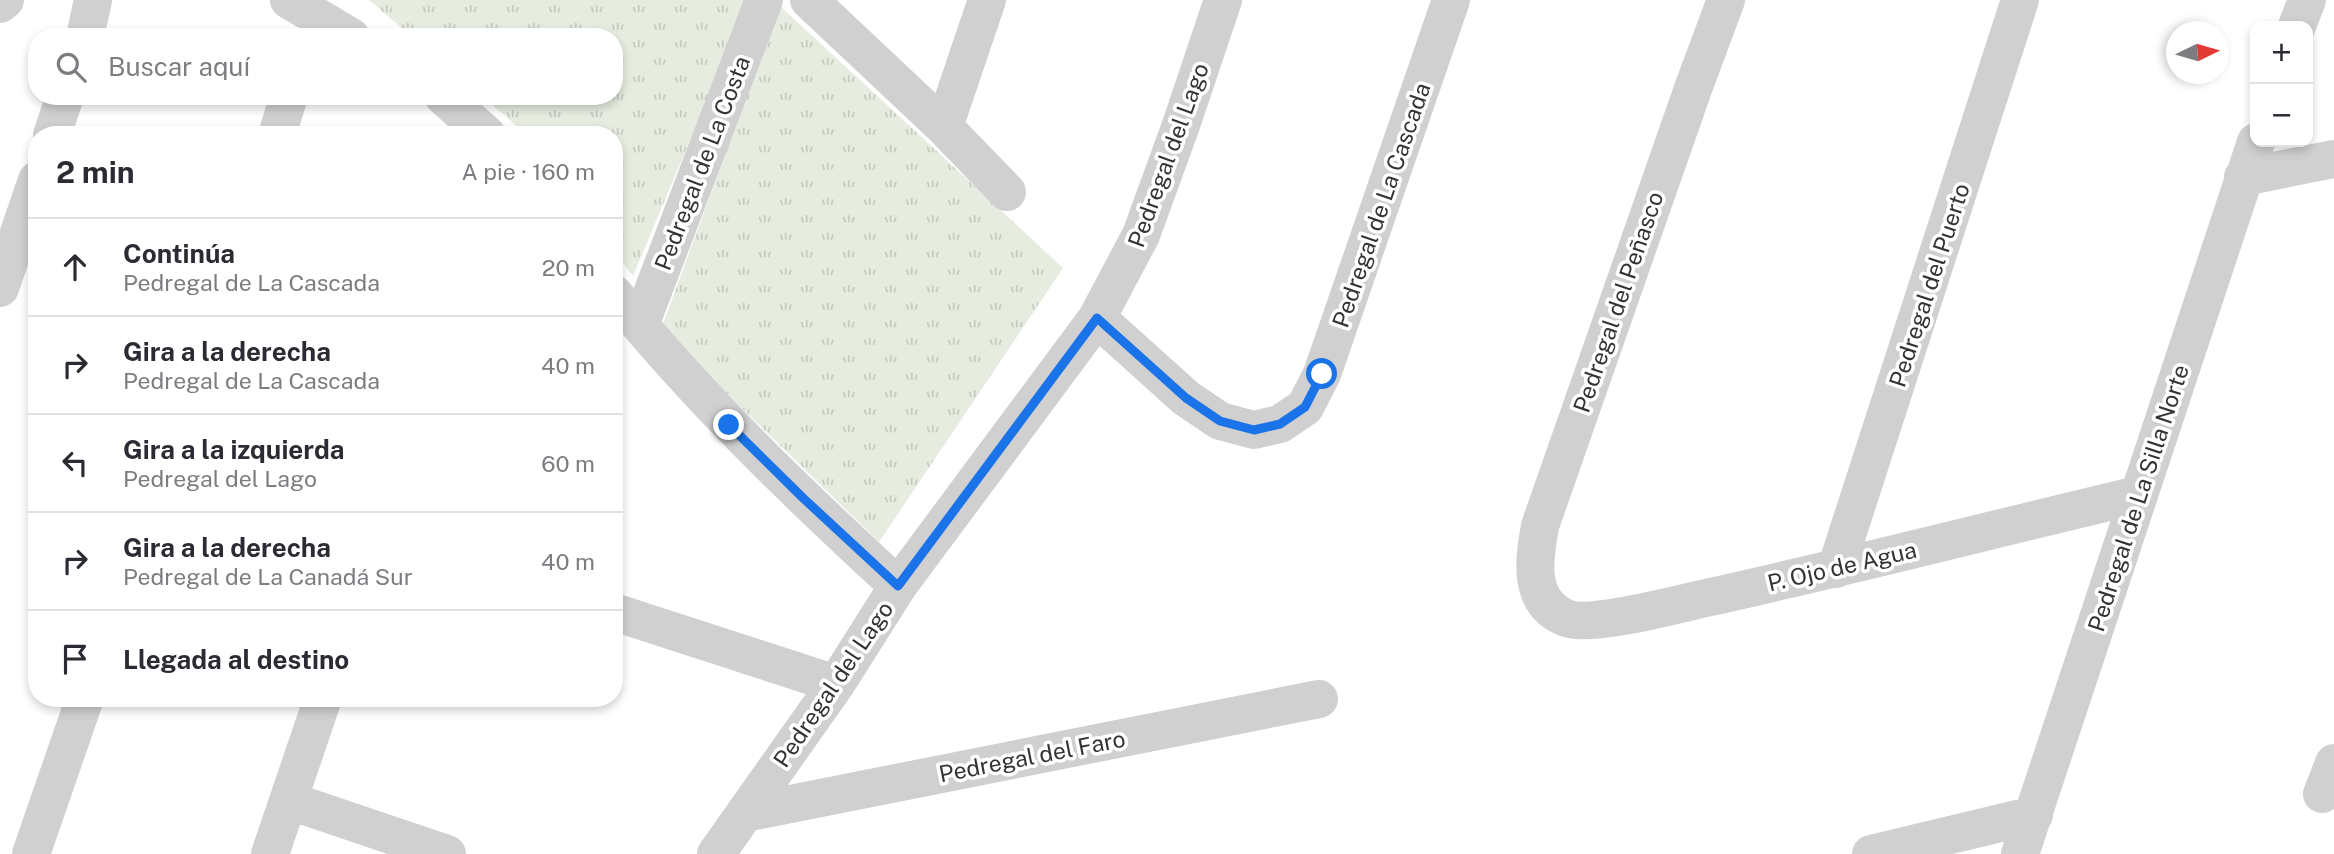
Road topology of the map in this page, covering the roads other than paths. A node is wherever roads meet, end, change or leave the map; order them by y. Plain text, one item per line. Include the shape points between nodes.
1 (5, 0) edge
2 (93, 0) edge
3 (764, 0) edge
4 (809, 0) edge
5 (987, 0) edge
6 (1223, 0) edge
7 (1451, 0) edge
8 (1726, 0) edge
9 (2020, 0) edge
10 (2307, 0) edge
11 (0, 5) edge
12 (304, 17) edge
13 (2299, 21) edge
14 (87, 28) edge
15 (330, 28) edge
16 (62, 105) edge
17 (286, 105) edge
18 (453, 105) edge
19 (55, 126) edge
20 (280, 126) edge
21 (477, 126) edge
22 (944, 127) junction
23 (2254, 147) edge
24 (2334, 159) edge
25 (2243, 177) junction
26 (1007, 192) dead end
27 (28, 206) edge
28 (0, 288) edge
29 (623, 305) edge
30 (1097, 318) junction
31 (640, 325) junction
32 (2138, 495) junction
33 (1836, 569) junction
34 (898, 586) junction
35 (1548, 607) joint
36 (623, 615) edge
37 (836, 684) junction
38 (1319, 699) dead end
39 (82, 707) edge
40 (320, 707) edge
41 (290, 801) junction
42 (745, 813) junction
43 (2034, 815) junction
44 (31, 854) edge
45 (271, 854) edge
46 (447, 854) edge
47 (716, 854) edge
48 (1871, 854) edge
49 (2020, 854) edge

1 - 11 street
2 - 14 street
3 - 31 street, Pedregal de La Costa
4 - 22 street
5 - 22 street
6 - 30 street, Pedregal del Lago via 1141,235
7 - 30 street, Pedregal de La Cascada via 1322,374 1305,407 1280,424 1254,430 1220,421 1186,398
8 - 35 street, Pedregal del Peñasco via 1540,526 1534,561 1536,583
9 - 33 street, Pedregal del Puerto
10 - 13 street
12 - 15 street
16 - 19 street
17 - 20 street
18 - 21 street
22 - 26 street
23 - 25 street, Pedregal de La Silla Norte
24 - 25 street
25 - 32 street, Pedregal de La Silla Norte
27 - 28 street
29 - 31 street
30 - 34 street, Pedregal del Lago
31 - 34 street via 729,425
32 - 33 street, P. Ojo de Agua
32 - 43 street, Pedregal de La Silla Norte
33 - 35 street, P. Ojo de Agua via 1597,620 1567,620
34 - 37 street, Pedregal del Lago
36 - 37 street
37 - 42 street, Pedregal del Lago
38 - 42 street, Pedregal del Faro
39 - 44 street
40 - 41 street
41 - 45 street
41 - 46 street
42 - 47 street, Pedregal del Lago
43 - 48 street
43 - 49 street, Pedregal de La Silla Norte

